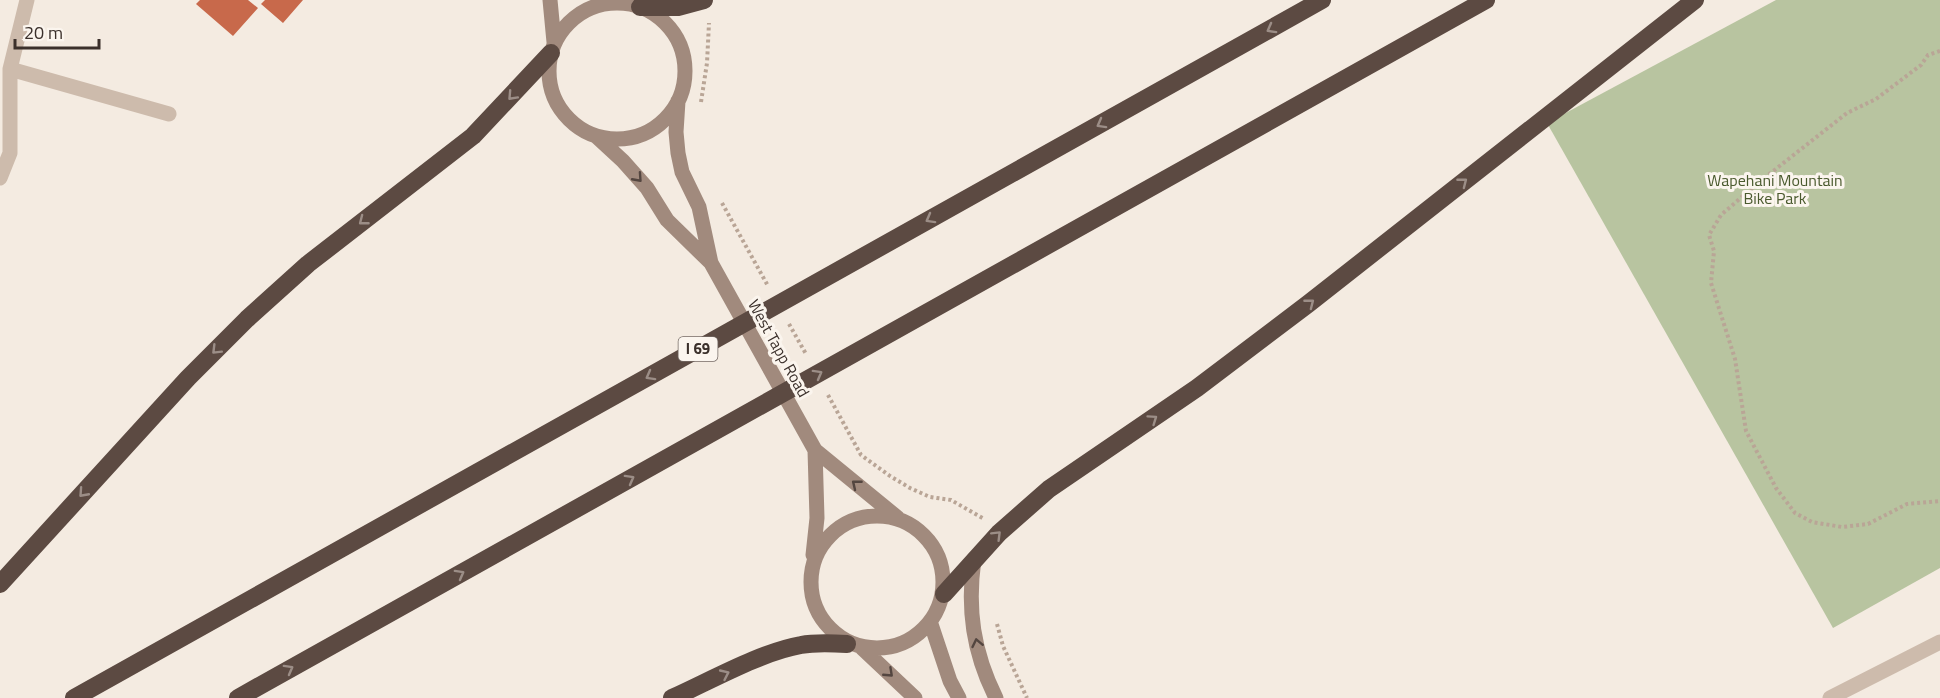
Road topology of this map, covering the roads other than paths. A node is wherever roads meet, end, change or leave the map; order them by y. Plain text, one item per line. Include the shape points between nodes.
1 (27, 0) edge
2 (550, 0) edge
3 (704, 0) edge
4 (1322, 0) edge
5 (1486, 0) edge
6 (1695, 0) edge
7 (619, 1) edge
8 (640, 7) junction
9 (553, 47) junction
10 (10, 69) junction
11 (678, 101) junction
12 (169, 114) dead end
13 (597, 137) junction
14 (0, 178) edge
15 (711, 263) junction
16 (815, 450) junction
17 (898, 518) junction
18 (813, 556) junction
19 (974, 559) junction
20 (0, 584) edge
21 (944, 594) junction
22 (930, 621) junction
23 (1940, 642) edge
24 (855, 646) junction
25 (74, 698) edge
26 (238, 698) edge
27 (672, 698) edge
28 (915, 698) edge
29 (959, 698) edge
30 (996, 698) edge
31 (1830, 698) edge

1 - 10 street
2 - 9 main road
3 - 8 highway via 678,7
4 -> 25 highway, I 69
26 -> 5 highway
19 -> 6 highway via 1049,489 1197,388 1308,304
7 - 8 main road
7 - 9 main road via 602,4 572,19
8 - 11 main road via 658,16 674,34 683,55 685,79
9 - 13 main road via 549,73 552,94 578,128
9 -> 20 highway via 473,136 308,264 247,319
10 - 12 street
10 - 14 street via 10,153
11 - 13 main road via 653,130 616,140
11 - 15 main road, West Tapp Road via 678,153 682,172 699,207
13 -> 15 main road, West Tapp Road via 647,188 667,220
15 - 16 main road, West Tapp Road
17 -> 16 main road, West Tapp Road
16 - 18 main road, West Tapp Road via 817,518
17 - 18 main road via 857,518 838,527
17 - 21 main road via 917,529 932,545 944,575
18 - 24 main road via 810,575 819,615 830,629
19 - 21 highway
30 -> 19 main road via 984,675 970,614
21 - 22 main road
22 - 24 main road via 902,643 884,648
22 - 29 main road
23 - 31 street
27 -> 24 highway via 787,648 812,643
24 -> 28 main road

